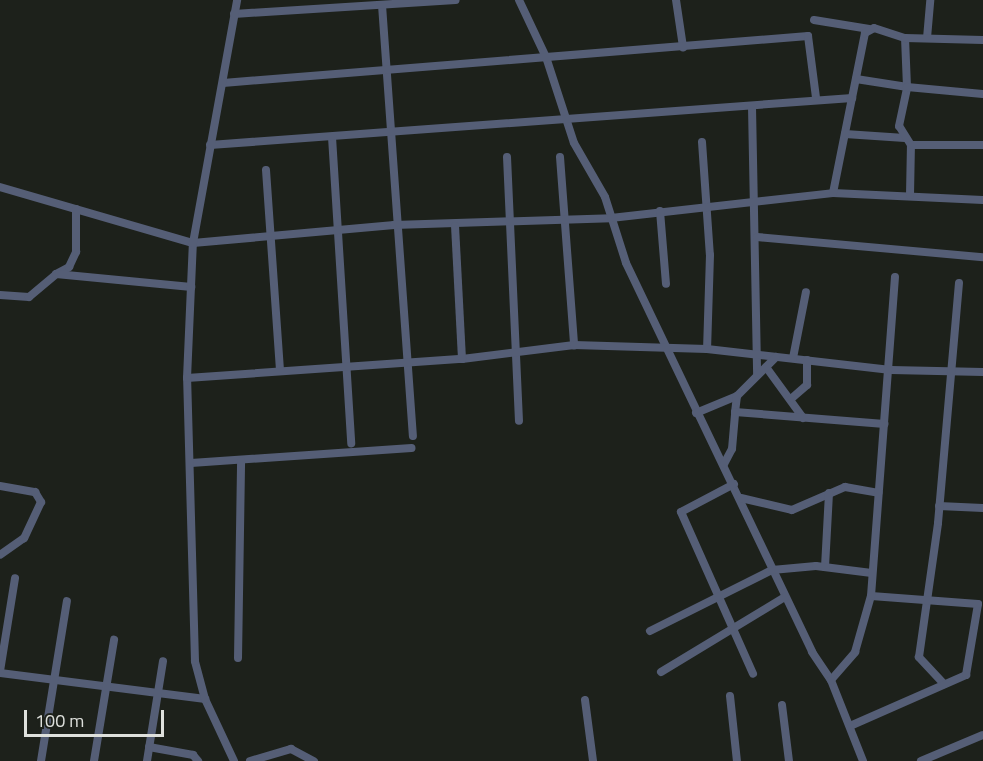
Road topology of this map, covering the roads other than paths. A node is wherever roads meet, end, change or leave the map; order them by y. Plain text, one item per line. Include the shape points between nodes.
1 (237, 0) edge
2 (449, 0) edge
3 (456, 0) edge
4 (519, 0) edge
5 (676, 0) edge
6 (930, 0) edge
7 (381, 5) junction
8 (234, 14) junction
9 (814, 20) dead end
10 (869, 29) junction
11 (904, 38) junction
12 (927, 38) junction
13 (983, 40) edge
14 (683, 47) junction
15 (546, 57) junction
16 (383, 70) junction
17 (856, 79) junction
18 (223, 83) junction
19 (907, 87) junction
20 (983, 94) edge
21 (816, 98) junction
22 (852, 98) junction
23 (752, 106) junction
24 (564, 119) junction
25 (388, 133) junction
26 (845, 134) junction
27 (332, 137) junction
28 (905, 138) junction
29 (702, 142) dead end
30 (210, 144) junction
31 (912, 145) junction
32 (983, 145) edge
33 (507, 157) dead end
34 (560, 157) dead end
35 (266, 170) dead end
36 (0, 187) edge
37 (833, 193) junction
38 (910, 195) junction
39 (755, 200) junction
40 (983, 200) edge
41 (707, 205) junction
42 (76, 209) junction
43 (660, 211) junction
44 (611, 218) junction
45 (564, 221) junction
46 (510, 224) junction
47 (394, 225) junction
48 (455, 226) junction
49 (335, 234) junction
50 (757, 237) junction
51 (272, 238) junction
52 (193, 243) junction
53 (983, 257) edge
54 (57, 274) junction
55 (895, 277) dead end
56 (959, 283) dead end
57 (666, 284) dead end
58 (191, 287) junction
59 (806, 292) dead end
60 (0, 295) edge
61 (574, 345) junction
62 (665, 346) junction
63 (707, 349) junction
64 (516, 352) junction
65 (755, 354) junction
66 (776, 357) junction
67 (793, 358) junction
68 (462, 359) junction
69 (807, 360) junction
70 (405, 363) junction
71 (344, 365) junction
72 (766, 367) junction
73 (891, 369) junction
74 (280, 370) junction
75 (950, 371) junction
76 (983, 372) edge
77 (757, 375) junction
78 (186, 378) junction
79 (737, 396) junction
80 (792, 398) junction
81 (735, 412) junction
82 (696, 413) junction
83 (803, 418) junction
84 (519, 421) dead end
85 (885, 424) junction
86 (413, 436) dead end
87 (351, 443) dead end
88 (411, 448) dead end
89 (241, 461) junction
90 (190, 463) junction
91 (724, 464) junction
92 (734, 484) junction
93 (0, 486) edge
94 (829, 493) junction
95 (878, 493) junction
96 (741, 498) junction
97 (939, 506) junction
98 (983, 508) edge
99 (0, 555) edge
100 (825, 567) junction
101 (772, 570) junction
102 (872, 573) junction
103 (15, 578) dead end
104 (871, 596) junction
105 (718, 597) junction
106 (785, 597) junction
107 (923, 598) junction
108 (67, 601) dead end
109 (733, 628) junction
110 (650, 631) dead end
111 (114, 640) dead end
112 (238, 658) dead end
113 (163, 661) dead end
114 (0, 671) edge
115 (661, 672) dead end
116 (753, 674) dead end
117 (54, 679) junction
118 (831, 680) junction
119 (944, 684) junction
120 (104, 687) junction
121 (158, 695) junction
122 (730, 696) dead end
123 (206, 699) junction
124 (585, 700) dead end
125 (782, 705) dead end
126 (850, 726) junction
127 (983, 735) edge
128 (149, 747) junction
129 (946, 752) junction
130 (41, 761) edge
131 (94, 761) edge
132 (147, 761) edge
133 (198, 761) edge
134 (234, 761) edge
135 (250, 761) edge
136 (314, 761) edge
137 (593, 761) edge
138 (737, 761) edge
139 (789, 761) edge
140 (864, 761) edge
141 (921, 761) edge
142 (951, 761) edge

1 - 8 street
2 - 3 street
2 - 7 street
4 - 15 street
5 - 14 street
6 - 12 street
7 - 8 street
7 - 16 street
8 - 18 street
9 - 10 street
10 - 11 street
10 - 17 street
11 - 12 street
11 - 19 street
12 - 13 street
14 - 15 street
14 - 21 street via 808,36
15 - 16 street
15 - 24 street
16 - 18 street
16 - 25 street
17 - 19 street
17 - 22 street
18 - 30 street
19 - 20 street
19 - 28 street via 899,119
21 - 22 street
21 - 23 street
22 - 26 street
23 - 24 street
23 - 39 street
24 - 25 street
24 - 44 street
25 - 27 street
25 - 47 street
26 - 28 street
26 - 37 street
27 - 30 street
27 - 49 street
28 - 31 street
29 - 41 street
30 - 52 street
31 - 32 street
31 - 38 street
33 - 46 street
34 - 45 street
35 - 51 street
36 - 42 street
37 - 38 street
37 - 39 street
38 - 40 street
39 - 41 street
39 - 50 street
41 - 43 street
41 - 63 street
42 - 52 street
42 - 54 street via 76,252 69,267
43 - 44 street
43 - 57 street
44 - 45 street
44 - 62 street
45 - 46 street
45 - 61 street
46 - 48 street
46 - 64 street
47 - 48 street
47 - 49 street
47 - 70 street
48 - 68 street
49 - 51 street
49 - 71 street
50 - 53 street
50 - 65 street
51 - 52 street
51 - 74 street
52 - 58 street
54 - 58 street
54 - 60 street via 29,297
55 - 73 street
56 - 75 street
58 - 78 street
59 - 67 street
61 - 62 street
61 - 64 street
62 - 63 street
62 - 82 street
63 - 65 street
64 - 68 street
64 - 84 street
65 - 66 street
65 - 77 street
66 - 67 street
66 - 72 street
67 - 69 street
68 - 70 street
69 - 73 street
69 - 80 street via 807,385
70 - 71 street
70 - 86 street
71 - 74 street
71 - 87 street
72 - 77 street
72 - 80 street
73 - 75 street
73 - 85 street
74 - 78 street
75 - 76 street
75 - 97 street
77 - 79 street
78 - 90 street
79 - 81 street
79 - 82 street
80 - 83 street
81 - 83 street
81 - 91 street via 732,449
82 - 91 street
83 - 85 street
85 - 95 street
88 - 89 street
89 - 90 street
89 - 112 street
90 - 123 street via 195,661
91 - 92 street
92 - 96 street
92 - 105 street via 681,512
93 - 99 street via 35,492 40,502 24,538
94 - 95 street via 854,486
94 - 96 street via 792,510
94 - 100 street
95 - 102 street
96 - 101 street
97 - 98 street
97 - 107 street
100 - 101 street
100 - 102 street
101 - 105 street
101 - 106 street
102 - 104 street
103 - 114 street
104 - 107 street
104 - 118 street via 855,652
105 - 109 street
105 - 110 street
106 - 109 street
106 - 118 street
107 - 119 street via 920,664
107 - 119 street via 978,603 966,675
108 - 117 street
109 - 115 street
109 - 116 street
111 - 120 street
113 - 121 street
114 - 117 street
117 - 120 street
117 - 130 street
118 - 126 street
119 - 126 street
120 - 121 street
120 - 131 street
121 - 123 street
121 - 128 street
122 - 138 street
123 - 134 street
124 - 137 street
125 - 139 street
126 - 140 street
127 - 129 street
128 - 132 street
128 - 133 street via 193,755
129 - 141 street
129 - 142 street
135 - 136 street via 291,749

